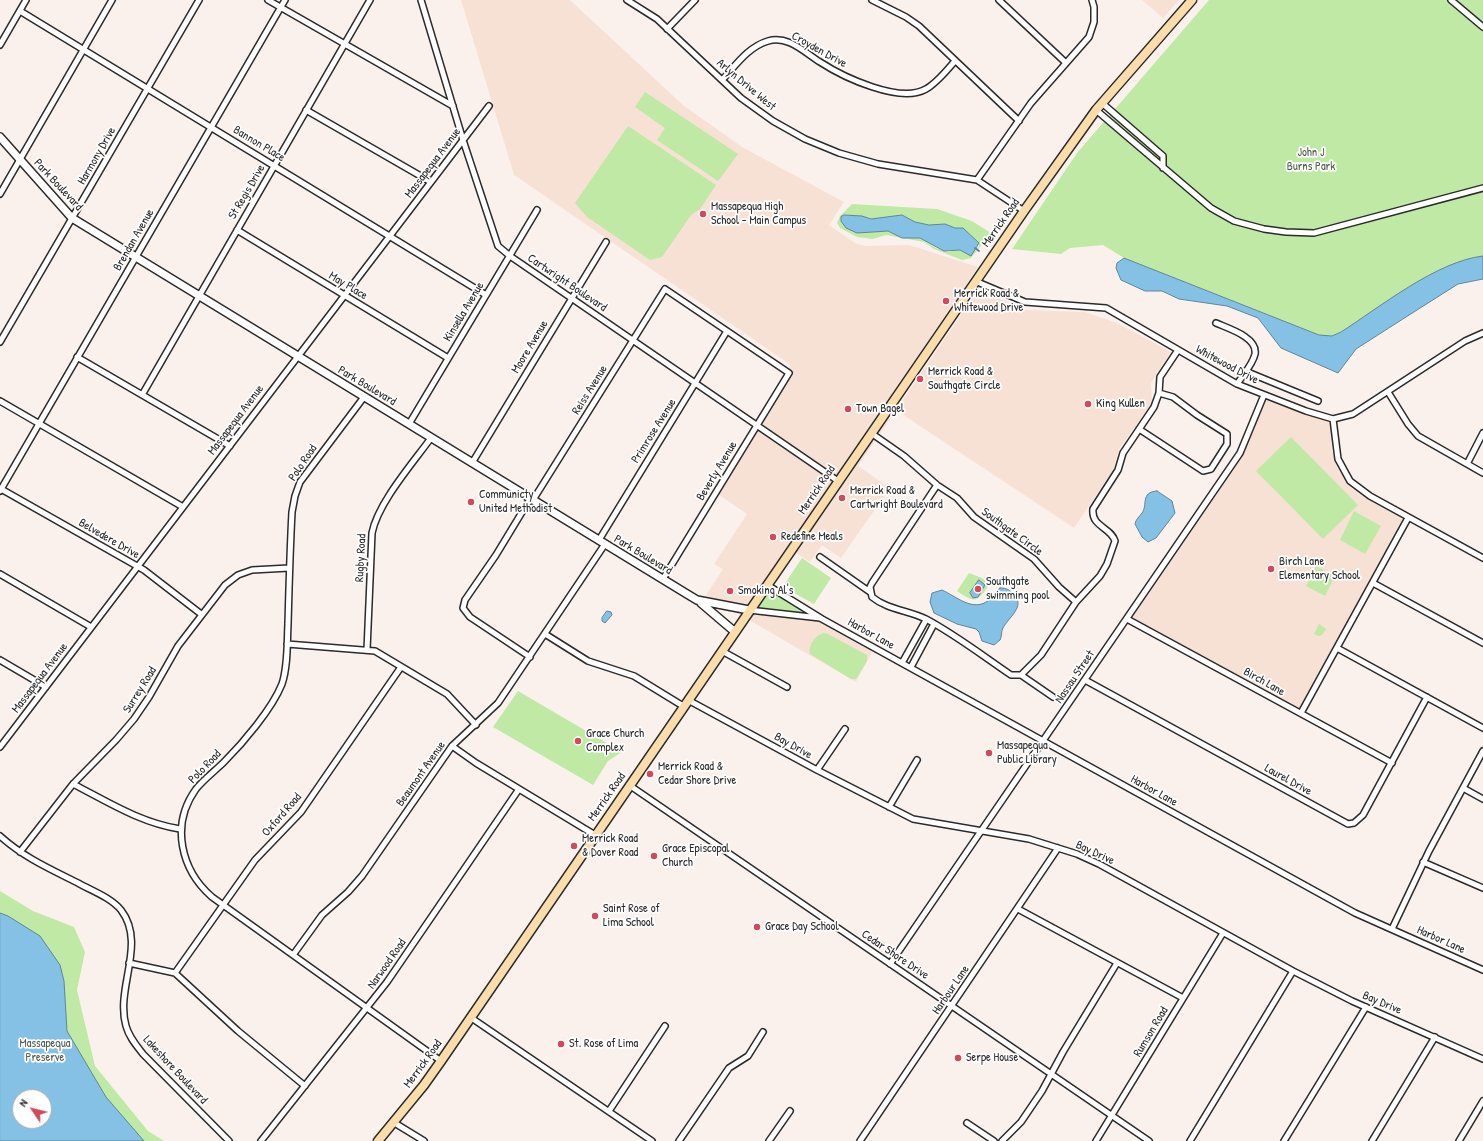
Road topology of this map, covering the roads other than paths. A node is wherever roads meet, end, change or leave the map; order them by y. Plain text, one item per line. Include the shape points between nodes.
1 (26, 0) edge
2 (112, 0) edge
3 (199, 0) edge
4 (268, 0) edge
5 (285, 0) edge
6 (370, 0) edge
7 (421, 0) edge
8 (627, 0) edge
9 (695, 0) edge
10 (872, 0) edge
11 (999, 0) edge
12 (1092, 0) edge
13 (1192, 0) edge
14 (1451, 0) edge
15 (281, 7) junction
16 (20, 11) junction
17 (1483, 27) edge
18 (668, 29) junction
19 (344, 44) junction
20 (0, 46) edge
21 (84, 49) junction
22 (955, 61) junction
23 (1066, 63) junction
24 (722, 80) junction
25 (148, 88) junction
26 (453, 106) junction
27 (489, 106) dead end
28 (1099, 107) junction
29 (306, 110) junction
30 (1019, 121) junction
31 (211, 127) junction
32 (0, 137) edge
33 (463, 140) junction
34 (20, 160) junction
35 (274, 165) junction
36 (1163, 168) junction
37 (977, 180) junction
38 (431, 182) junction
39 (1483, 188) edge
40 (0, 194) edge
41 (537, 210) dead end
42 (1024, 211) junction
43 (72, 218) junction
44 (237, 230) junction
45 (390, 236) junction
46 (606, 242) dead end
47 (510, 256) junction
48 (135, 258) junction
49 (975, 281) junction
50 (344, 295) junction
51 (486, 295) junction
52 (199, 296) junction
53 (571, 298) junction
54 (1216, 323) dead end
55 (727, 332) junction
56 (1483, 333) edge
57 (633, 339) junction
58 (0, 342) edge
59 (1178, 350) junction
60 (78, 357) junction
61 (298, 357) junction
62 (448, 358) junction
63 (1245, 371) junction
64 (696, 382) junction
65 (1237, 384) junction
66 (1388, 392) junction
67 (1159, 393) junction
68 (142, 395) junction
69 (1264, 395) junction
70 (364, 397) junction
71 (0, 401) edge
72 (1318, 401) dead end
73 (1333, 418) junction
74 (39, 423) junction
75 (409, 424) junction
76 (757, 424) junction
77 (1139, 429) junction
78 (871, 433) junction
79 (1483, 433) edge
80 (431, 438) junction
81 (230, 446) junction
82 (472, 463) junction
83 (1467, 464) junction
84 (1483, 473) edge
85 (838, 481) junction
86 (937, 486) junction
87 (1, 490) edge
88 (531, 500) junction
89 (183, 507) junction
90 (1408, 518) junction
91 (602, 542) junction
92 (820, 557) dead end
93 (1483, 558) edge
94 (137, 567) junction
95 (289, 568) junction
96 (0, 574) edge
97 (663, 579) junction
98 (1373, 583) junction
99 (767, 585) junction
100 (870, 592) junction
101 (697, 600) junction
102 (1076, 602) junction
103 (750, 610) junction
104 (201, 614) junction
105 (1127, 618) junction
106 (822, 619) junction
107 (926, 620) junction
108 (934, 624) junction
109 (91, 628) junction
110 (735, 632) junction
111 (545, 634) junction
112 (1483, 643) edge
113 (287, 644) junction
114 (1337, 648) junction
115 (367, 650) junction
116 (722, 651) junction
117 (530, 657) junction
118 (0, 660) edge
119 (902, 663) junction
120 (401, 667) junction
121 (911, 668) junction
122 (1021, 674) junction
123 (1085, 680) junction
124 (46, 687) junction
125 (788, 687) dead end
126 (1053, 697) dead end
127 (1427, 697) junction
128 (686, 703) junction
129 (1301, 713) junction
130 (476, 725) junction
131 (1483, 728) edge
132 (846, 729) dead end
133 (1043, 741) junction
134 (452, 746) junction
135 (0, 747) edge
136 (1483, 751) edge
137 (917, 760) dead end
138 (1392, 763) junction
139 (817, 770) junction
140 (73, 784) junction
141 (629, 785) junction
142 (1463, 788) junction
143 (519, 789) junction
144 (1483, 799) edge
145 (889, 807) junction
146 (180, 829) junction
147 (981, 832) junction
148 (595, 834) junction
149 (0, 836) edge
150 (1058, 848) junction
151 (20, 852) junction
152 (1423, 862) junction
153 (1483, 888) edge
154 (223, 905) junction
155 (1018, 909) junction
156 (1392, 930) junction
157 (1223, 933) junction
158 (293, 956) junction
159 (129, 963) junction
160 (1117, 963) junction
161 (890, 964) junction
162 (1483, 970) edge
163 (1293, 971) junction
164 (175, 973) junction
165 (1183, 998) junction
166 (952, 1007) junction
167 (1366, 1007) junction
168 (367, 1009) junction
169 (470, 1017) junction
170 (666, 1026) dead end
171 (763, 1032) dead end
172 (1435, 1037) junction
173 (1483, 1059) edge
174 (440, 1061) junction
175 (1051, 1074) junction
176 (305, 1086) junction
177 (1483, 1101) edge
178 (608, 1111) junction
179 (790, 1111) dead end
180 (1112, 1116) junction
181 (393, 1122) junction
182 (967, 1123) dead end
183 (229, 1141) edge
184 (260, 1141) edge
185 (378, 1141) edge
186 (424, 1141) edge
187 (652, 1141) edge
188 (679, 1141) edge
189 (769, 1141) edge
190 (860, 1141) edge
191 (994, 1141) edge
192 (1002, 1141) edge
193 (1096, 1141) edge
194 (1149, 1141) edge
195 (1190, 1141) edge
196 (1284, 1141) edge
197 (1372, 1141) edge
198 (1459, 1141) edge

1 - 16 street
2 - 21 street
3 - 25 street, Harmony Drive
4 - 15 street
5 - 15 street, Brendan Avenue
6 - 19 street, St Regis Drive
7 - 26 street, Cartwright Boulevard
8 - 18 street, Arlyn Drive West via 658,19
9 - 18 street
10 - 22 street via 906,17
11 - 23 street
12 - 23 street via 1095,16 1092,30
13 - 28 main road, Merrick Road
14 - 17 street
15 - 19 street
15 - 31 street, Brendan Avenue
16 - 20 street
16 - 21 street, Bannon Place
18 - 24 street, Arlyn Drive West
19 - 26 street
19 - 29 street, St Regis Drive
21 - 25 street, Bannon Place
21 - 34 street
22 - 24 street, Croyden Drive via 927,89 903,93 869,85 843,75 788,42 770,40 751,49
22 - 30 street
23 - 30 street via 1031,103
24 - 37 street, Arlyn Drive West via 741,98 773,121 805,139 839,153 878,164
25 - 31 street, Bannon Place
25 - 43 street, Harmony Drive
26 - 33 street, Cartwright Boulevard
27 - 33 street, Massapequa Avenue
28 - 36 street
28 - 36 street via 1163,156
28 - 42 main road, Merrick Road
29 - 35 street, St Regis Drive
29 - 38 street
30 - 37 street
31 - 35 street, Bannon Place
31 - 48 street, Brendan Avenue
32 - 34 main road, Park Boulevard
33 - 38 street, Massapequa Avenue
33 - 47 street, Cartwright Boulevard via 493,234 498,246
34 - 40 street
34 - 43 main road, Park Boulevard
35 - 44 street, St Regis Drive
35 - 45 street, Bannon Place
36 - 39 street via 1211,208 1234,221 1286,232 1314,233
37 - 42 street, Arlyn Drive West
38 - 45 street, Massapequa Avenue
41 - 47 street, Kinsella Avenue
42 - 49 main road, Merrick Road
43 - 48 main road, Park Boulevard
43 - 58 street, Harmony Drive
44 - 50 street, May Place
44 - 52 street, St Regis Drive
45 - 50 street, Massapequa Avenue
45 - 51 street, Bannon Place
46 - 53 street, Moore Avenue
47 - 51 street, Kinsella Avenue
47 - 53 street, Cartwright Boulevard
48 - 52 main road, Park Boulevard
48 - 60 street, Brendan Avenue
49 - 59 street, Whitewood Drive via 1025,302 1106,308
49 - 78 main road, Merrick Road
50 - 61 street, Massapequa Avenue
50 - 62 street, May Place
51 - 62 street, Kinsella Avenue
52 - 61 main road, Park Boulevard
52 - 68 street, St Regis Drive
53 - 57 street, Cartwright Boulevard
53 - 82 street, Moore Avenue
54 - 63 street via 1241,333 1251,342 1255,353
55 - 57 street, Reiss Avenue via 665,289
55 - 64 street, Primrose Avenue
55 - 76 street, Beverly Avenue via 789,373
56 - 66 street via 1465,341
57 - 64 street, Cartwright Boulevard
57 - 88 street, Reiss Avenue
59 - 65 street, Whitewood Drive
59 - 67 street via 1160,377
60 - 68 street
60 - 74 street, Brendan Avenue
61 - 70 main road, Park Boulevard
61 - 81 street, Massapequa Avenue
62 - 75 street, Kinsella Avenue
63 - 65 street
63 - 72 street
64 - 76 street, Cartwright Boulevard
64 - 91 street, Primrose Avenue
65 - 69 street, Whitewood Drive
66 - 73 street via 1352,414
66 - 83 street via 1418,436
67 - 77 street via 1154,407
67 - 77 street via 1173,397 1224,432 1228,444 1211,469 1203,471
68 - 81 street
69 - 73 street, Whitewood Drive
69 - 105 street, Nassau Street via 1240,453
70 - 75 main road, Park Boulevard
70 - 95 street, Polo Road via 298,486 292,512
71 - 74 street
73 - 90 street via 1338,459 1350,481
74 - 87 street, Brendan Avenue
74 - 89 street
75 - 80 main road, Park Boulevard
76 - 85 street, Cartwright Boulevard
76 - 97 street, Beverly Avenue
77 - 102 street via 1123,453 1115,476 1093,509 1094,518 1112,534 1115,545 1100,576
78 - 85 main road, Merrick Road
78 - 86 street, Southgate Circle via 904,456
79 - 83 street
80 - 82 main road, Park Boulevard
80 - 115 street, Rugby Road via 381,509 374,524
81 - 89 street, Massapequa Avenue
82 - 88 main road, Park Boulevard
83 - 84 street
85 - 99 main road, Merrick Road
86 - 100 street via 872,583
86 - 102 street, Southgate Circle via 957,498 974,517 1034,559
87 - 94 street, Belvedere Drive
88 - 91 main road, Park Boulevard
88 - 117 street, Reiss Avenue via 465,600 463,608 470,617
89 - 94 street, Massapequa Avenue
90 - 93 street
90 - 98 street
91 - 97 main road, Park Boulevard
91 - 111 street, Beaumont Avenue
92 - 100 street
94 - 104 street, Belvedere Drive
94 - 109 street, Massapequa Avenue
95 - 104 street, Surrey Road via 260,568 238,575 225,585
95 - 113 street, Polo Road
96 - 109 street
97 - 101 main road, Park Boulevard
98 - 112 street
98 - 114 street
99 - 103 main road, Merrick Road
99 - 106 street, Harbor Lane
100 - 107 street via 886,606 914,613
101 - 103 main road, Park Boulevard
101 - 110 main road
102 - 122 street via 1049,645
103 - 106 street, Harbor Lane
103 - 110 main road, Merrick Road
104 - 140 street, Surrey Road via 178,646 134,719
105 - 123 street, Nassau Street
105 - 129 street, Birch Lane
106 - 119 street, Harbor Lane
107 - 108 street
107 - 119 street
108 - 121 street
108 - 122 street via 1011,675
109 - 124 street, Massapequa Avenue
110 - 116 main road, Merrick Road
111 - 117 street, Beaumont Avenue
111 - 128 street, Bay Drive via 588,660 634,676
113 - 115 street
113 - 146 street, Polo Road via 284,675 278,691 244,740 196,790
114 - 127 street
114 - 129 street
115 - 120 street via 381,654
116 - 125 street
116 - 128 main road, Merrick Road
117 - 130 street, Beaumont Avenue via 498,703
118 - 124 street
119 - 121 street, Harbor Lane
120 - 130 street via 447,694
120 - 154 street, Oxford Road via 301,812 255,860
121 - 133 street, Harbor Lane
122 - 126 street
123 - 133 street, Nassau Street
123 - 138 street, Laurel Drive via 1348,824 1360,819
124 - 135 street, Massapequa Avenue
127 - 131 street
127 - 138 street, Laurel Drive
128 - 139 street, Bay Drive
128 - 141 main road, Merrick Road
129 - 138 street, Birch Lane
130 - 134 street, Beaumont Avenue
132 - 139 street
133 - 147 street, Nassau Street
133 - 156 street, Harbor Lane via 1356,913
134 - 143 street
134 - 158 street, Beaumont Avenue via 362,876 322,915
136 - 142 street
137 - 145 street
139 - 145 street, Bay Drive
140 - 146 street via 143,820
140 - 151 street, Surrey Road
141 - 148 main road, Merrick Road
141 - 161 street, Cedar Shore Drive
142 - 144 street
142 - 152 street
143 - 148 street
143 - 168 street, Narwood Road
145 - 147 street, Bay Drive via 913,819
146 - 154 street, Polo Road via 183,852 192,876 206,892
147 - 150 street, Bay Drive via 1029,839
147 - 161 street, Nassau Street
148 - 169 main road, Merrick Road
149 - 151 street, Lakeshore Boulevard
150 - 155 street, Harbour Lane
150 - 157 street, Bay Drive via 1099,864
151 - 159 street, Lakeshore Boulevard via 117,906 130,930 132,946
152 - 153 street
152 - 156 street
154 - 158 street, Polo Road
154 - 164 street, Oxford Road
155 - 160 street
155 - 166 street, Harbour Lane
156 - 162 street, Harbor Lane
157 - 163 street, Bay Drive
157 - 165 street, Rumson Road
158 - 168 street, Polo Road
159 - 164 street
159 - 183 street, Lakeshore Boulevard via 123,1006 126,1027 131,1038 143,1054
160 - 165 street
160 - 175 street
161 - 166 street, Cedar Shore Drive
163 - 167 street, Bay Drive
163 - 195 street
164 - 176 street via 238,1031
165 - 180 street, Rumson Road
166 - 175 street, Cedar Shore Drive
166 - 190 street, Harbour Lane
167 - 172 street, Bay Drive
167 - 196 street
168 - 174 street, Polo Road
168 - 176 street, Narwood Road
169 - 174 main road, Merrick Road
169 - 178 street
170 - 178 street
171 - 188 street via 748,1056 729,1068
172 - 173 street, Bay Drive
172 - 197 street
174 - 181 main road, Merrick Road
175 - 180 street, Cedar Shore Drive
175 - 192 street via 1021,1122
176 - 184 street, Narwood Road
177 - 198 street
178 - 187 street
179 - 189 street
180 - 193 street, Rumson Road
180 - 194 street, Cedar Shore Drive
181 - 185 main road, Merrick Road
181 - 186 street
182 - 191 street

